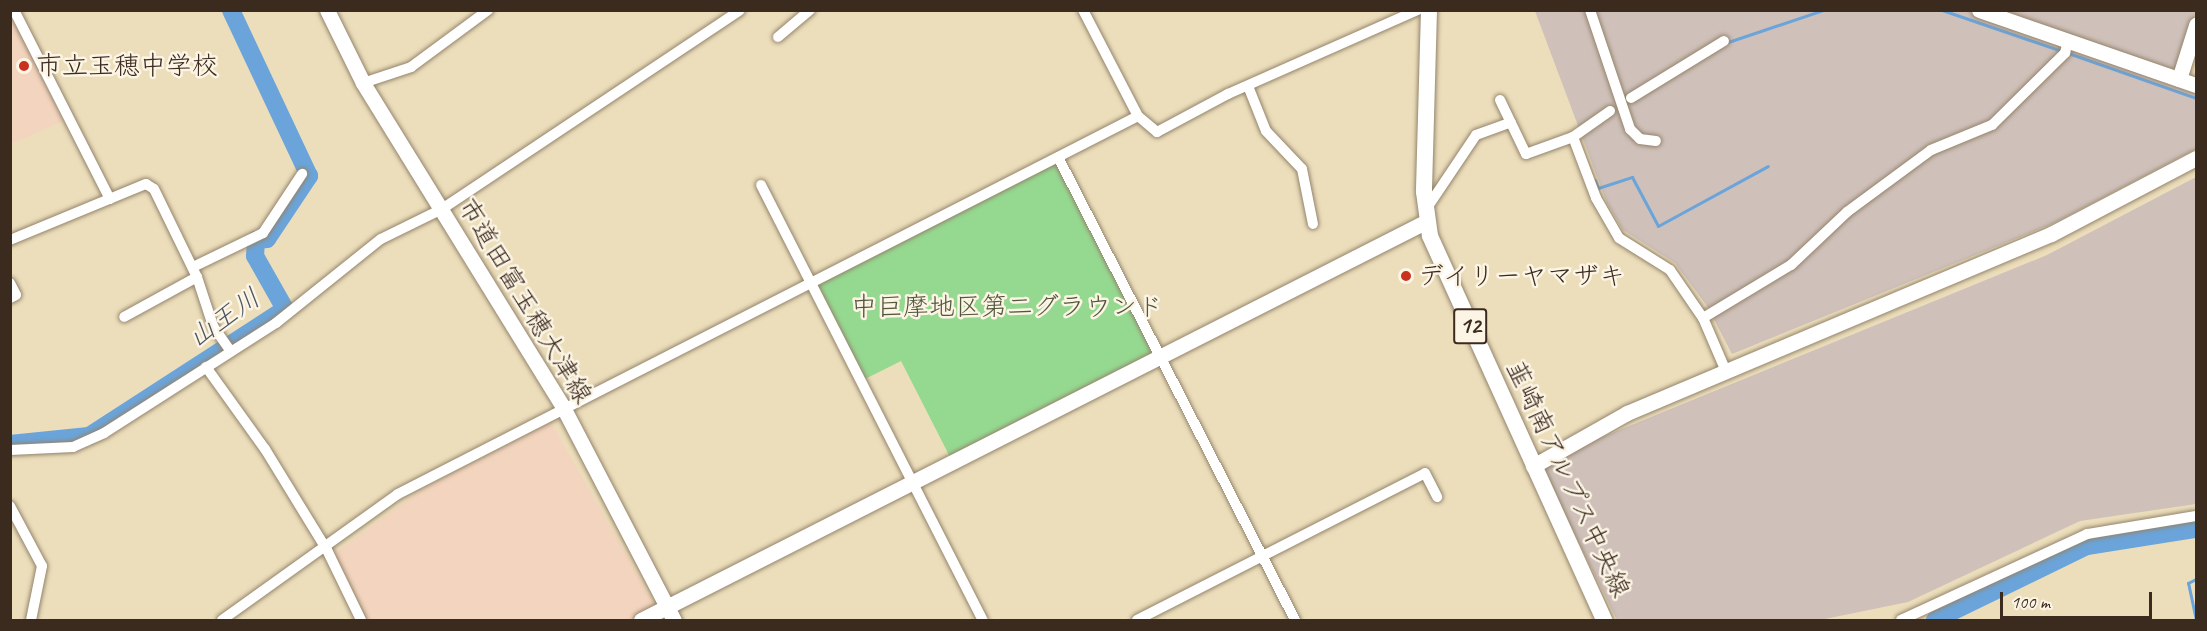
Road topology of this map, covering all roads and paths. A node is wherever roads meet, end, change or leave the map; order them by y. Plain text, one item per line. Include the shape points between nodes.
1 (14, 10) edge
2 (327, 10) edge
3 (488, 10) edge
4 (740, 10) edge
5 (810, 10) edge
6 (1418, 10) edge
7 (1430, 10) edge
8 (1590, 10) edge
9 (1979, 10) edge
10 (1084, 11) edge
11 (2196, 24) edge
12 (778, 37) dead end
13 (1724, 41) dead end
14 (2068, 41) junction
15 (2179, 79) junction
16 (363, 83) junction
17 (2196, 85) edge
18 (1248, 86) junction
19 (1631, 98) dead end
20 (1500, 100) dead end
21 (1610, 111) dead end
22 (1138, 116) junction
23 (1511, 122) junction
24 (1573, 137) junction
25 (1656, 141) dead end
26 (1058, 157) junction
27 (2196, 158) edge
28 (302, 174) dead end
29 (760, 185) dead end
30 (110, 200) junction
31 (442, 209) junction
32 (1427, 221) junction
33 (1313, 225) dead end
34 (10, 240) edge
35 (195, 272) junction
36 (10, 283) edge
37 (810, 284) junction
38 (10, 298) edge
39 (124, 317) dead end
40 (1703, 318) junction
41 (230, 350) junction
42 (1160, 356) junction
43 (206, 367) junction
44 (1725, 369) junction
45 (564, 409) junction
46 (10, 450) edge
47 (1533, 466) junction
48 (912, 479) junction
49 (1437, 497) dead end
50 (10, 506) edge
51 (2196, 516) edge
52 (327, 550) junction
53 (1262, 556) junction
54 (667, 606) junction
55 (28, 620) edge
56 (222, 621) edge
57 (361, 621) edge
58 (641, 621) edge
59 (674, 621) edge
60 (983, 621) edge
61 (1137, 621) edge
62 (1295, 621) edge
63 (1604, 621) edge
64 (1901, 621) edge

1 - 30 street
2 - 16 street, 市道田富玉穂大津線
3 - 16 street via 411,67
4 - 31 street
5 - 12 street
6 - 18 street
7 - 32 main road, 韮崎南アルプス中央線 / 12
8 - 25 street via 1630,129 1640,138
9 - 14 street
10 - 22 street
11 - 15 street
13 - 19 street
14 - 15 street
14 - 40 street via 2066,53 1992,125 1931,150 1847,212 1791,265
15 - 17 street
16 - 31 street, 市道田富玉穂大津線
18 - 22 street via 1157,132
18 - 33 street via 1266,131 1302,169
20 - 23 street
21 - 24 street
22 - 26 street
23 - 24 street via 1526,154
23 - 32 street via 1476,135 1431,197
24 - 40 street via 1610,226 1619,238 1670,270
26 - 37 street
26 - 42 street
27 - 44 street via 2051,234
28 - 35 street via 263,233
29 - 37 street
30 - 34 street
30 - 35 street via 146,184 154,189
31 - 41 street via 381,239 276,323
31 - 45 street, 市道田富玉穂大津線
32 - 42 street
32 - 47 main road, 韮崎南アルプス中央線 / 12
35 - 39 street
35 - 41 street via 213,326
36 - 38 street via 16,295
37 - 45 street
37 - 48 street
40 - 44 street
41 - 43 street
42 - 48 street
42 - 53 street
43 - 46 street via 88,442
43 - 52 street
44 - 47 street via 1618,417
45 - 52 street via 398,494
45 - 54 street, 市道田富玉穂大津線
47 - 63 main road, 韮崎南アルプス中央線 / 12
48 - 54 street
48 - 60 street
49 - 53 street via 1425,473
50 - 55 street via 42,566
51 - 64 street via 2087,534
52 - 56 street
52 - 57 street
53 - 61 street
53 - 62 street
54 - 58 street
54 - 59 street, 市道田富玉穂大津線

